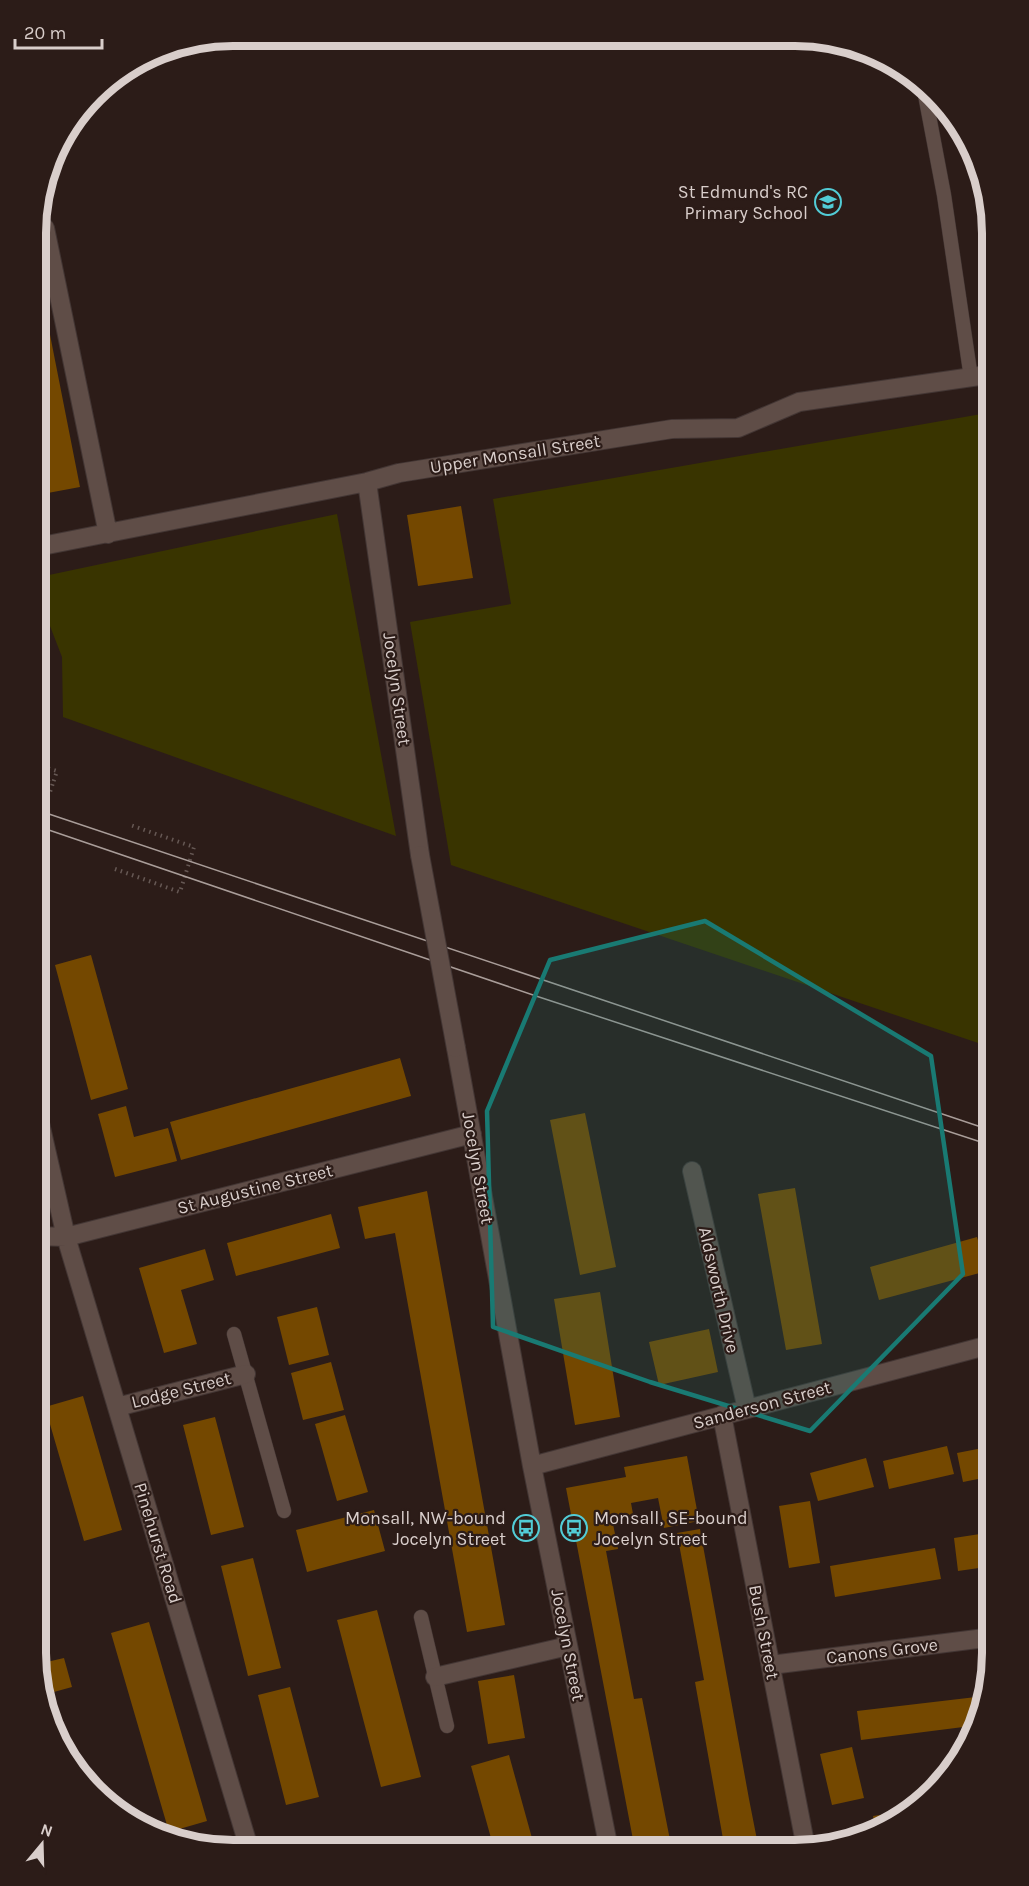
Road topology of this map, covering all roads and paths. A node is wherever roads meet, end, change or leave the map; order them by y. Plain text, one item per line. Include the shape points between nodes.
1 (926, 100) edge
2 (46, 233) edge
3 (982, 376) edge
4 (971, 378) junction
5 (367, 482) junction
6 (108, 534) junction
7 (46, 545) edge
8 (46, 659) edge
9 (46, 700) edge
10 (46, 768) edge
11 (46, 781) edge
12 (53, 783) junction
13 (50, 792) dead end
14 (130, 825) dead end
15 (116, 869) dead end
16 (472, 1134) junction
17 (46, 1149) edge
18 (692, 1171) dead end
19 (46, 1236) edge
20 (66, 1237) junction
21 (234, 1334) dead end
22 (982, 1347) edge
23 (246, 1374) junction
24 (117, 1407) junction
25 (747, 1409) junction
26 (722, 1415) junction
27 (532, 1466) junction
28 (284, 1511) dead end
29 (421, 1617) dead end
30 (982, 1638) edge
31 (568, 1646) junction
32 (771, 1665) junction
33 (435, 1677) junction
34 (447, 1726) dead end
35 (804, 1839) edge
36 (247, 1840) edge
37 (607, 1840) edge

1 - 4 lane
2 - 6 street
3 - 4 street, Upper Monsall Street
4 - 5 street, Upper Monsall Street via 799,402 738,428 672,429 399,473
5 - 6 street, Upper Monsall Street
5 - 16 street, Jocelyn Street, bridge via 420,855
6 - 7 street, Upper Monsall Street
8 - 9 path
10 - 12 path via 57,771
11 - 12 path
12 - 13 path
14 - 15 path via 194,847 186,876 180,892
16 - 20 street, St Augustine Street
16 - 27 street, Jocelyn Street
17 - 20 street, Pinehurst Road
18 - 25 street, Aldsworth Drive
19 - 20 street, St Augustine Street
20 - 24 street, Pinehurst Road
21 - 23 lane
22 - 25 street, Sanderson Street
23 - 24 street, Lodge Street
23 - 28 lane
24 - 36 street, Pinehurst Road
25 - 26 street, Sanderson Street
26 - 27 street, Sanderson Street
26 - 32 street, Bush Street
27 - 31 street, Jocelyn Street
29 - 33 lane
30 - 32 street, Canons Grove
31 - 33 street
31 - 37 street, Jocelyn Street
32 - 35 street, Bush Street
33 - 34 lane

